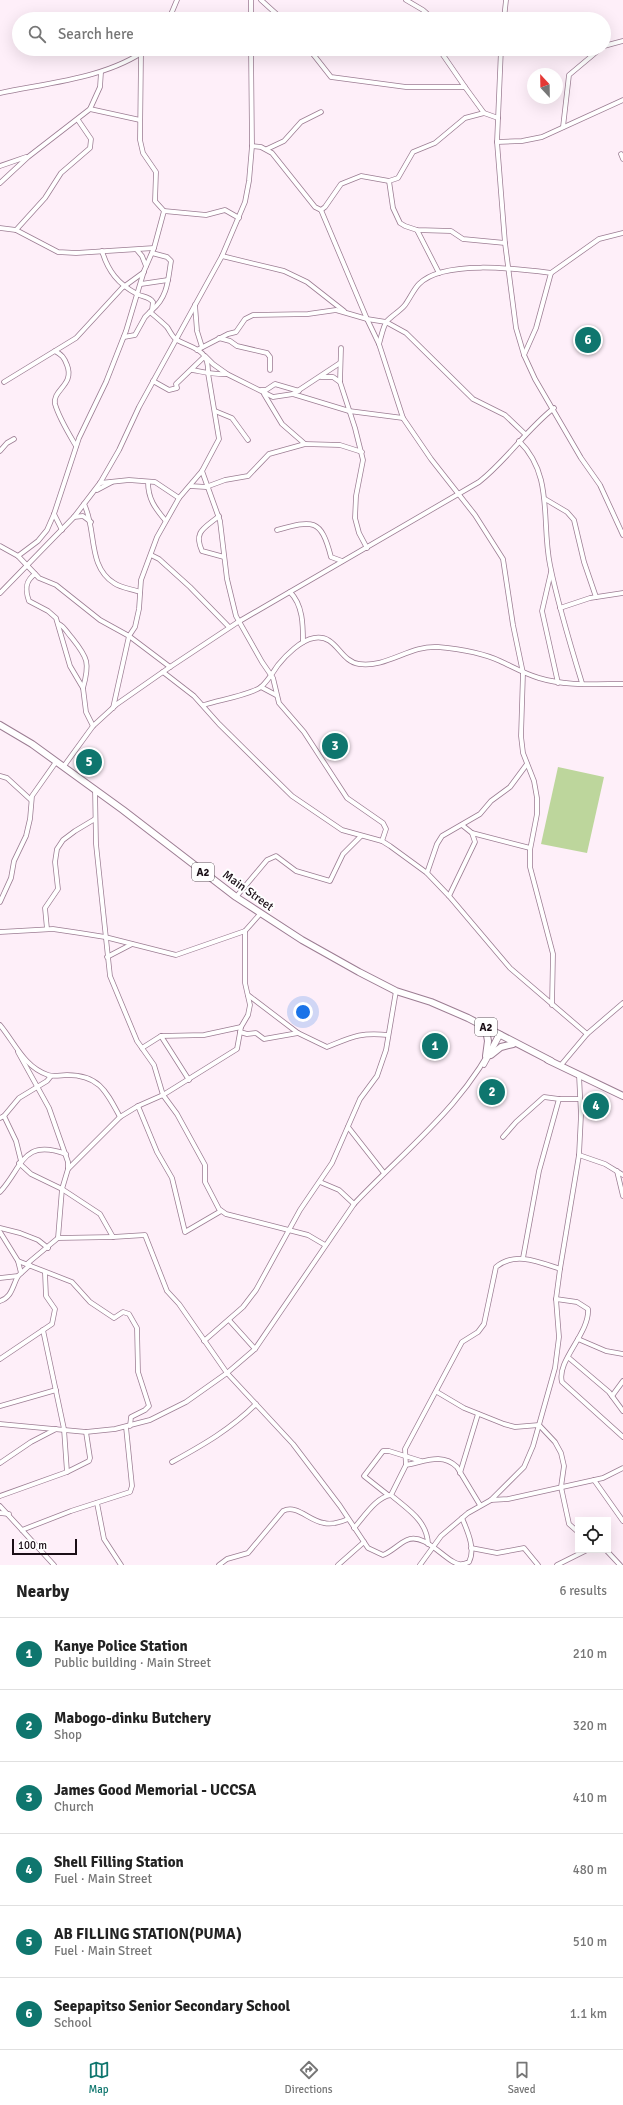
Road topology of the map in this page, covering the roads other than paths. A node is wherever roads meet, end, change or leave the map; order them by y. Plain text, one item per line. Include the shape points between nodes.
1 (177, 0) edge
2 (251, 0) edge
3 (261, 0) edge
4 (406, 0) edge
5 (506, 0) edge
6 (172, 12) edge
7 (251, 12) edge
8 (274, 12) edge
9 (425, 12) edge
10 (505, 12) edge
11 (623, 41) edge
12 (611, 44) edge
13 (137, 56) edge
14 (141, 56) edge
15 (251, 56) edge
16 (314, 56) edge
17 (444, 56) edge
18 (501, 56) edge
19 (592, 56) edge
20 (101, 72) junction
21 (464, 86) junction
22 (0, 93) edge
23 (623, 100) edge
24 (90, 109) junction
25 (321, 112) dead end
26 (484, 113) junction
27 (498, 118) junction
28 (78, 120) junction
29 (140, 120) junction
30 (563, 127) junction
31 (497, 142) junction
32 (252, 146) junction
33 (267, 149) junction
34 (622, 154) dead end
35 (28, 157) junction
36 (623, 159) edge
37 (0, 166) edge
38 (389, 181) junction
39 (0, 183) edge
40 (321, 210) junction
41 (164, 211) junction
42 (239, 218) junction
43 (0, 228) edge
44 (16, 230) junction
45 (417, 230) junction
46 (623, 233) edge
47 (505, 243) junction
48 (137, 250) junction
49 (102, 251) junction
50 (153, 251) junction
51 (222, 256) junction
52 (146, 267) junction
53 (508, 270) junction
54 (144, 272) junction
55 (439, 273) junction
56 (551, 273) junction
57 (168, 280) junction
58 (141, 284) junction
59 (125, 286) junction
60 (137, 295) junction
61 (195, 304) junction
62 (151, 311) junction
63 (345, 312) junction
64 (367, 319) junction
65 (386, 322) junction
66 (124, 337) junction
67 (218, 338) junction
68 (176, 339) junction
69 (379, 344) junction
70 (202, 347) junction
71 (341, 348) dead end
72 (197, 350) junction
73 (55, 351) junction
74 (205, 356) junction
75 (524, 356) junction
76 (340, 363) junction
77 (192, 370) junction
78 (270, 370) dead end
79 (208, 373) junction
80 (227, 374) junction
81 (320, 376) junction
82 (153, 381) junction
83 (4, 382) dead end
84 (340, 382) junction
85 (261, 390) junction
86 (299, 390) junction
87 (264, 394) junction
88 (293, 394) junction
89 (554, 408) junction
90 (215, 411) junction
91 (349, 411) junction
92 (402, 418) junction
93 (525, 434) junction
94 (14, 440) dead end
95 (248, 440) dead end
96 (520, 441) junction
97 (305, 444) junction
98 (76, 446) junction
99 (0, 451) edge
100 (362, 452) junction
101 (202, 471) junction
102 (112, 482) junction
103 (148, 482) junction
104 (100, 483) junction
105 (190, 486) junction
106 (206, 487) junction
107 (93, 493) junction
108 (460, 493) junction
109 (179, 498) junction
110 (545, 499) junction
111 (84, 504) junction
112 (54, 514) junction
113 (219, 516) junction
114 (74, 517) junction
115 (166, 520) junction
116 (91, 523) junction
117 (62, 530) junction
118 (277, 530) dead end
119 (623, 536) edge
120 (0, 546) edge
121 (367, 548) junction
122 (151, 555) junction
123 (18, 556) junction
124 (224, 557) junction
125 (343, 561) junction
126 (27, 565) junction
127 (551, 570) junction
128 (35, 574) junction
129 (15, 578) junction
130 (140, 592) junction
131 (290, 592) junction
132 (0, 593) edge
133 (623, 593) edge
134 (0, 596) edge
135 (596, 597) junction
136 (560, 608) junction
137 (238, 622) junction
138 (59, 624) junction
139 (229, 627) junction
140 (129, 636) junction
141 (303, 642) junction
142 (170, 666) junction
143 (163, 672) junction
144 (523, 673) junction
145 (271, 674) junction
146 (558, 683) junction
147 (582, 683) junction
148 (623, 684) edge
149 (261, 686) junction
150 (83, 688) junction
151 (276, 695) junction
152 (204, 705) junction
153 (113, 709) junction
154 (0, 725) edge
155 (93, 726) junction
156 (56, 762) junction
157 (527, 764) junction
158 (64, 766) junction
159 (0, 776) edge
160 (95, 789) junction
161 (31, 800) junction
162 (95, 819) junction
163 (462, 825) junction
164 (472, 832) junction
165 (361, 836) junction
166 (382, 841) junction
167 (530, 848) junction
168 (427, 873) junction
169 (449, 896) junction
170 (236, 897) junction
171 (0, 902) edge
172 (260, 914) junction
173 (47, 930) junction
174 (246, 931) junction
175 (0, 932) edge
176 (105, 937) junction
177 (132, 944) junction
178 (107, 958) junction
179 (396, 991) junction
180 (248, 994) junction
181 (419, 998) junction
182 (623, 1003) edge
183 (552, 1005) junction
184 (0, 1025) edge
185 (241, 1030) junction
186 (486, 1030) junction
187 (298, 1033) junction
188 (587, 1034) junction
189 (388, 1035) junction
190 (499, 1035) junction
191 (161, 1036) junction
192 (513, 1044) junction
193 (142, 1048) junction
194 (18, 1052) junction
195 (488, 1055) junction
196 (551, 1061) junction
197 (561, 1065) junction
198 (580, 1074) junction
199 (51, 1076) junction
200 (189, 1080) junction
201 (37, 1087) junction
202 (163, 1095) junction
203 (623, 1096) edge
204 (559, 1099) junction
205 (579, 1099) junction
206 (138, 1106) junction
207 (2, 1117) edge
208 (120, 1117) junction
209 (348, 1127) junction
210 (503, 1137) dead end
211 (66, 1154) junction
212 (579, 1155) junction
213 (20, 1162) junction
214 (68, 1169) junction
215 (617, 1171) junction
216 (384, 1173) junction
217 (623, 1175) edge
218 (320, 1182) junction
219 (62, 1189) junction
220 (0, 1192) edge
221 (623, 1196) edge
222 (354, 1204) junction
223 (221, 1211) junction
224 (0, 1228) edge
225 (289, 1230) junction
226 (0, 1232) edge
227 (113, 1237) junction
228 (58, 1238) junction
229 (326, 1244) junction
230 (48, 1248) junction
231 (523, 1258) junction
232 (18, 1261) junction
233 (29, 1264) junction
234 (560, 1269) junction
235 (46, 1273) junction
236 (19, 1275) junction
237 (0, 1278) edge
238 (556, 1299) junction
239 (0, 1301) edge
240 (229, 1320) junction
241 (43, 1330) junction
242 (578, 1339) junction
243 (204, 1341) junction
244 (255, 1348) junction
245 (623, 1354) edge
246 (569, 1358) junction
247 (0, 1359) edge
248 (227, 1373) junction
249 (623, 1381) edge
250 (56, 1390) junction
251 (437, 1392) junction
252 (612, 1396) junction
253 (256, 1404) junction
254 (0, 1406) edge
255 (623, 1411) edge
256 (478, 1414) junction
257 (0, 1424) edge
258 (539, 1425) junction
259 (128, 1426) junction
260 (56, 1429) junction
261 (64, 1429) junction
262 (86, 1432) junction
263 (623, 1437) edge
264 (406, 1457) junction
265 (421, 1461) junction
266 (172, 1462) dead end
267 (0, 1463) edge
268 (406, 1465) junction
269 (623, 1468) edge
270 (66, 1472) junction
271 (460, 1473) junction
272 (594, 1480) junction
273 (561, 1487) junction
274 (390, 1495) junction
275 (0, 1496) edge
276 (491, 1500) junction
277 (97, 1503) junction
278 (480, 1505) junction
279 (0, 1506) edge
280 (0, 1513) edge
281 (9, 1514) junction
282 (462, 1518) junction
283 (348, 1519) junction
284 (623, 1521) edge
285 (354, 1528) junction
286 (575, 1529) edge
287 (22, 1530) junction
288 (364, 1542) junction
289 (430, 1546) junction
290 (471, 1548) junction
291 (581, 1553) edge
292 (609, 1553) edge
293 (54, 1565) edge
294 (121, 1565) edge
295 (219, 1565) edge
296 (338, 1565) edge
297 (420, 1565) edge
298 (538, 1565) edge
299 (557, 1565) edge
300 (620, 1565) edge

1 - 6 street
2 - 7 street
3 - 8 street
4 - 9 street
5 - 10 street
11 - 12 street
13 - 20 street
14 - 29 street
15 - 32 street
16 - 21 street via 331,77 406,87
17 - 21 street
18 - 27 street
19 - 30 street via 569,75
20 - 22 street
20 - 24 street via 100,87
21 - 26 street
23 - 30 street
24 - 28 street
24 - 29 street
25 - 33 street via 301,122 284,141
26 - 27 street
26 - 38 street via 465,118 435,143 413,152 403,172 398,178
27 - 31 street
28 - 35 street
28 - 44 street via 91,139 90,148 61,173 44,198
29 - 41 street via 141,148 156,172 155,201
30 - 31 street via 531,140
31 - 47 street
32 - 33 street
32 - 42 street via 249,182
33 - 40 street via 315,207
34 - 36 street
35 - 37 street
35 - 39 street
38 - 40 street via 361,176 347,180
38 - 45 street via 391,201 397,218 405,226
40 - 64 street
41 - 42 street via 206,215 225,210
41 - 50 street
42 - 51 street
43 - 44 street
44 - 49 street via 58,252
45 - 47 street via 452,231 463,239
45 - 55 street
46 - 56 street via 599,239
47 - 53 street
48 - 49 street
48 - 50 street
48 - 52 street
49 - 59 street via 108,270
50 - 52 street
50 - 57 street via 171,260
51 - 61 street
51 - 63 street via 284,271 307,282
52 - 54 street
53 - 55 street via 473,269
53 - 56 street
53 - 75 street via 516,328
54 - 58 street
54 - 59 street
55 - 65 street via 418,285 403,308
56 - 75 street via 536,328
57 - 58 street
57 - 62 street via 166,292
58 - 60 street
59 - 60 street
59 - 73 street via 76,338
60 - 62 street via 152,300
60 - 66 street
61 - 68 street
61 - 70 street via 197,331
62 - 66 street via 135,335
62 - 68 street
63 - 64 street
63 - 67 street via 336,310 308,314 253,315 245,319 236,332
64 - 65 street
64 - 69 street
65 - 69 street
65 - 93 street via 406,333 474,399 505,415
66 - 98 street
67 - 70 street
67 - 78 street via 237,346 267,353 270,357
68 - 72 street via 188,343
68 - 82 street
69 - 92 street
70 - 72 street
71 - 76 street
72 - 74 street
73 - 83 street
73 - 98 street via 63,356 70,372 70,377 57,396 55,404
74 - 77 street
74 - 79 street
74 - 80 street
75 - 89 street
76 - 81 street
76 - 84 street
77 - 79 street
77 - 82 street via 176,384 177,388 174,390
79 - 80 street
79 - 90 street
80 - 85 street
81 - 84 street via 333,377
81 - 86 street
82 - 104 street
84 - 91 street
85 - 86 street via 275,384
85 - 87 street
86 - 88 street
87 - 88 street via 273,397
87 - 97 street via 282,424
88 - 91 street
89 - 93 street
89 - 119 street via 581,458 600,484
90 - 95 street via 232,418
90 - 101 street via 219,439
91 - 92 street
91 - 100 street
92 - 108 street via 431,459
93 - 96 street
94 - 99 street
96 - 108 street via 487,475
96 - 110 street via 537,464
97 - 100 street via 340,445
97 - 106 street via 269,454 248,476
98 - 112 street
100 - 121 street via 355,518
101 - 105 street
101 - 106 street
102 - 103 street
102 - 104 street
102 - 107 street
103 - 109 street via 155,482
103 - 115 street via 148,494 153,506
104 - 107 street
105 - 106 street
105 - 109 street
106 - 113 street
107 - 111 street
108 - 121 street
108 - 144 street via 503,559
109 - 115 street
110 - 127 street
110 - 135 street via 567,512 574,520
111 - 114 street
111 - 116 street
112 - 117 street
112 - 123 street via 47,530 38,541
113 - 124 street
113 - 124 street via 201,530 198,536 202,551
114 - 116 street via 83,516
114 - 117 street
115 - 122 street
116 - 130 street via 96,560 104,576 115,584
117 - 126 street
118 - 125 street via 304,523 315,525 326,538 331,557
120 - 123 street
121 - 125 street
122 - 130 street via 141,580
122 - 139 street via 159,558 190,586
123 - 126 street
124 - 137 street
125 - 131 street
126 - 128 street
126 - 129 street
127 - 136 street
127 - 146 street via 542,611
128 - 138 street via 26,587 29,601 50,612
128 - 140 street via 66,592 100,620
129 - 132 street
129 - 134 street
130 - 140 street via 135,627
131 - 137 street
131 - 141 street via 300,610
133 - 135 street
135 - 136 street
136 - 147 street
137 - 139 street
137 - 145 street
138 - 150 street via 70,666
138 - 150 street via 87,660 88,671
139 - 142 street
140 - 142 street
140 - 153 street
141 - 144 street via 312,638 330,639 350,660 365,664 435,647 458,649 499,660
141 - 145 street
142 - 143 street
143 - 152 street
143 - 153 street
144 - 146 street
144 - 157 street via 521,736
145 - 149 street
145 - 151 street via 276,686
146 - 147 street
147 - 148 street
149 - 151 street
149 - 152 street via 247,693
150 - 155 street via 86,712
151 - 166 street via 282,708 304,732 347,798 383,823 386,829
152 - 165 street via 219,724 292,796 342,830
153 - 155 street
154 - 156 highway, Main Street / A2
155 - 158 street
156 - 158 highway, Main Street / A2
156 - 161 street
157 - 163 street via 510,787 491,801 480,814
157 - 167 street via 537,798 536,824
158 - 160 highway, Main Street / A2
159 - 161 street via 7,778
160 - 162 street
160 - 170 highway, Main Street / A2
161 - 171 street via 26,836 16,854 11,878
162 - 173 street via 63,840 55,853 58,889 45,908
162 - 176 street
163 - 164 street
163 - 168 street via 439,839
164 - 167 street
164 - 169 street via 475,842
165 - 166 street
165 - 170 street via 343,854 330,881 296,870 276,856 267,860
166 - 168 street
167 - 183 street via 531,874 543,909 553,954
168 - 169 street
169 - 183 street via 504,962
170 - 172 highway, Main Street / A2
172 - 174 street
172 - 179 highway, Main Street / A2
173 - 175 street
173 - 176 street
174 - 177 street via 176,955
174 - 180 street via 244,968
176 - 177 street
176 - 178 street
177 - 178 street
178 - 193 street via 110,976
179 - 181 highway, Main Street / A2
179 - 189 street
180 - 185 street via 250,1009
180 - 187 street
181 - 186 highway, Main Street / A2
181 - 190 highway, Main Street / A2 via 450,1010
182 - 188 street
183 - 188 street
184 - 194 street
185 - 187 street via 247,1034 256,1033 264,1039
185 - 191 street via 204,1035
185 - 200 street via 235,1051
186 - 190 highway, Main Street / A2
186 - 195 highway
187 - 189 street via 327,1047 354,1035
188 - 197 street
189 - 209 street via 377,1076 360,1099
190 - 192 highway, Main Street / A2
190 - 195 street
190 - 196 highway, Main Street / A2
191 - 193 street
191 - 200 street
192 - 195 highway via 501,1047
192 - 196 highway, Main Street / A2
193 - 202 street via 154,1065
194 - 199 street via 39,1070
194 - 201 street
195 - 216 street via 464,1091 423,1137
196 - 197 highway, Main Street / A2
197 - 198 highway, Main Street / A2
198 - 203 highway, Main Street / A2
198 - 205 street
199 - 201 street
199 - 208 street via 66,1075 92,1080 107,1092
200 - 202 street
201 - 207 street via 19,1098
201 - 211 street via 49,1108
202 - 206 street
202 - 223 street via 177,1114 205,1165 205,1182
204 - 205 street
204 - 210 street via 544,1097
204 - 231 street via 539,1171
205 - 212 street
206 - 208 street
206 - 223 street via 157,1152 172,1178 186,1232
207 - 213 street via 16,1141
208 - 214 street
209 - 216 street
209 - 218 street
211 - 213 street via 43,1149 34,1151
211 - 214 street
212 - 215 street
212 - 234 street
213 - 219 street via 31,1174
213 - 220 street
214 - 219 street
215 - 217 street
215 - 221 street
216 - 222 street
218 - 222 street via 339,1190
218 - 225 street
219 - 227 street via 100,1214
219 - 228 street
222 - 229 street
223 - 225 street
224 - 230 street via 38,1240
225 - 229 street via 308,1235
225 - 240 street via 256,1290
226 - 232 street
227 - 228 street
227 - 243 street via 144,1235 165,1288
228 - 230 street
229 - 244 street
230 - 233 street via 34,1256
231 - 234 street
231 - 251 street via 496,1267 484,1324 478,1332 462,1342
232 - 233 street
232 - 236 street
233 - 235 street
233 - 236 street
234 - 238 street
235 - 241 street via 46,1296 55,1309 55,1315 52,1324
235 - 259 street via 72,1282 90,1302 114,1318 126,1312 135,1323 138,1336 138,1372 149,1406 131,1417
236 - 237 street
236 - 239 street via 7,1299
238 - 242 street via 577,1302 588,1309
238 - 258 street via 559,1337 555,1368
240 - 243 street
240 - 244 street
241 - 247 street
241 - 250 street
242 - 245 street via 606,1351
242 - 246 street
243 - 248 street
244 - 248 street
246 - 252 street
246 - 263 street via 561,1375 562,1382
248 - 253 street
248 - 259 street via 186,1402 156,1417
249 - 252 street
250 - 254 street
250 - 261 street
251 - 256 street
251 - 264 street via 420,1418 405,1449
252 - 255 street
253 - 266 street via 237,1423 217,1437
253 - 283 street via 293,1444
256 - 258 street via 515,1427
256 - 271 street
257 - 260 street
258 - 273 street via 555,1442 561,1453 564,1466
258 - 276 street via 524,1466
259 - 262 street
259 - 277 street via 131,1490 127,1494
260 - 261 street
260 - 267 street
261 - 262 street
261 - 270 street
262 - 270 street via 89,1461
264 - 265 street
264 - 268 street
264 - 274 street via 383,1451 364,1476
265 - 268 street
265 - 271 street via 448,1460
268 - 274 street
269 - 272 street
270 - 275 street
271 - 278 street
272 - 273 street
272 - 284 street
273 - 276 street via 508,1500
273 - 286 street via 569,1524
274 - 285 street via 377,1503
274 - 289 street via 416,1516 426,1532
276 - 278 street
277 - 287 street
277 - 294 street via 104,1539
278 - 282 street
279 - 281 street
280 - 281 street
281 - 287 street
282 - 289 street
282 - 290 street
283 - 285 street
283 - 295 street via 326,1524 295,1510 283,1511 248,1553 227,1559
285 - 288 street
287 - 293 street
288 - 289 street via 368,1548 383,1555 408,1539 419,1539
288 - 296 street
289 - 290 street via 461,1565 469,1562
289 - 297 street
290 - 298 street via 497,1553 524,1548
291 - 299 street
292 - 300 street

